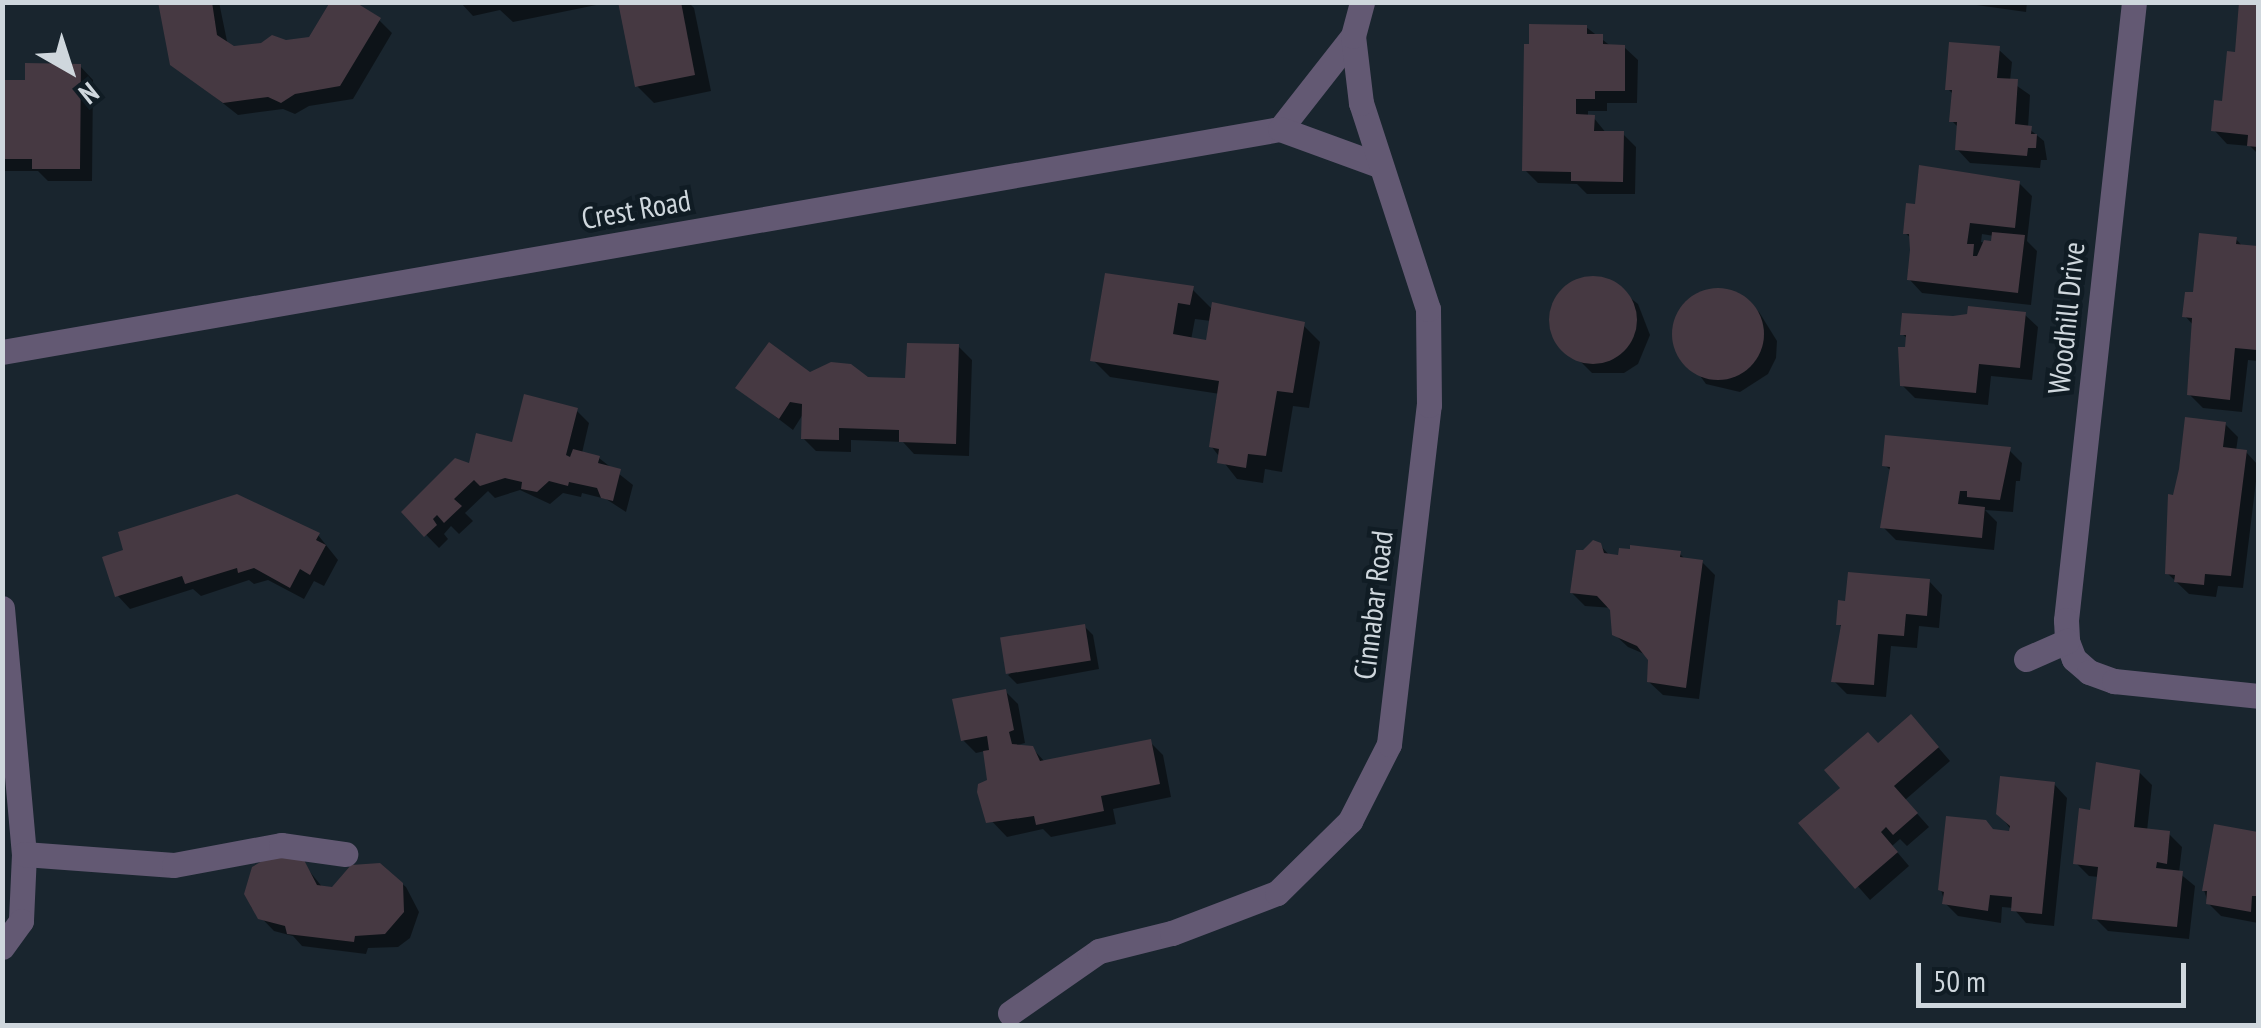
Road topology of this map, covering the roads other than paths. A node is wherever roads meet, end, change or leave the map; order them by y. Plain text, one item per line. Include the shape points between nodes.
1 (1362, 2) edge
2 (2134, 2) edge
3 (1353, 36) junction
4 (1280, 129) junction
5 (1380, 165) junction
6 (2, 352) edge
7 (2, 608) edge
8 (2067, 641) junction
9 (2026, 658) dead end
10 (2258, 696) edge
11 (24, 854) junction
12 (345, 854) dead end
13 (2, 946) edge
14 (1010, 1012) dead end

1 - 3 street, Cinnabar Road
2 - 8 street, Woodhill Drive
3 - 4 street
3 - 5 street, Cinnabar Road via 1361,104
4 - 5 street, Crest Road
4 - 6 street, Crest Road
5 - 14 street, Cinnabar Road via 1428,309 1429,405 1389,744 1350,821 1277,893 1172,933 1099,951
7 - 11 street
8 - 9 street
8 - 10 street via 2089,672 2114,680
11 - 12 street via 174,864 281,845
11 - 13 street via 21,920

